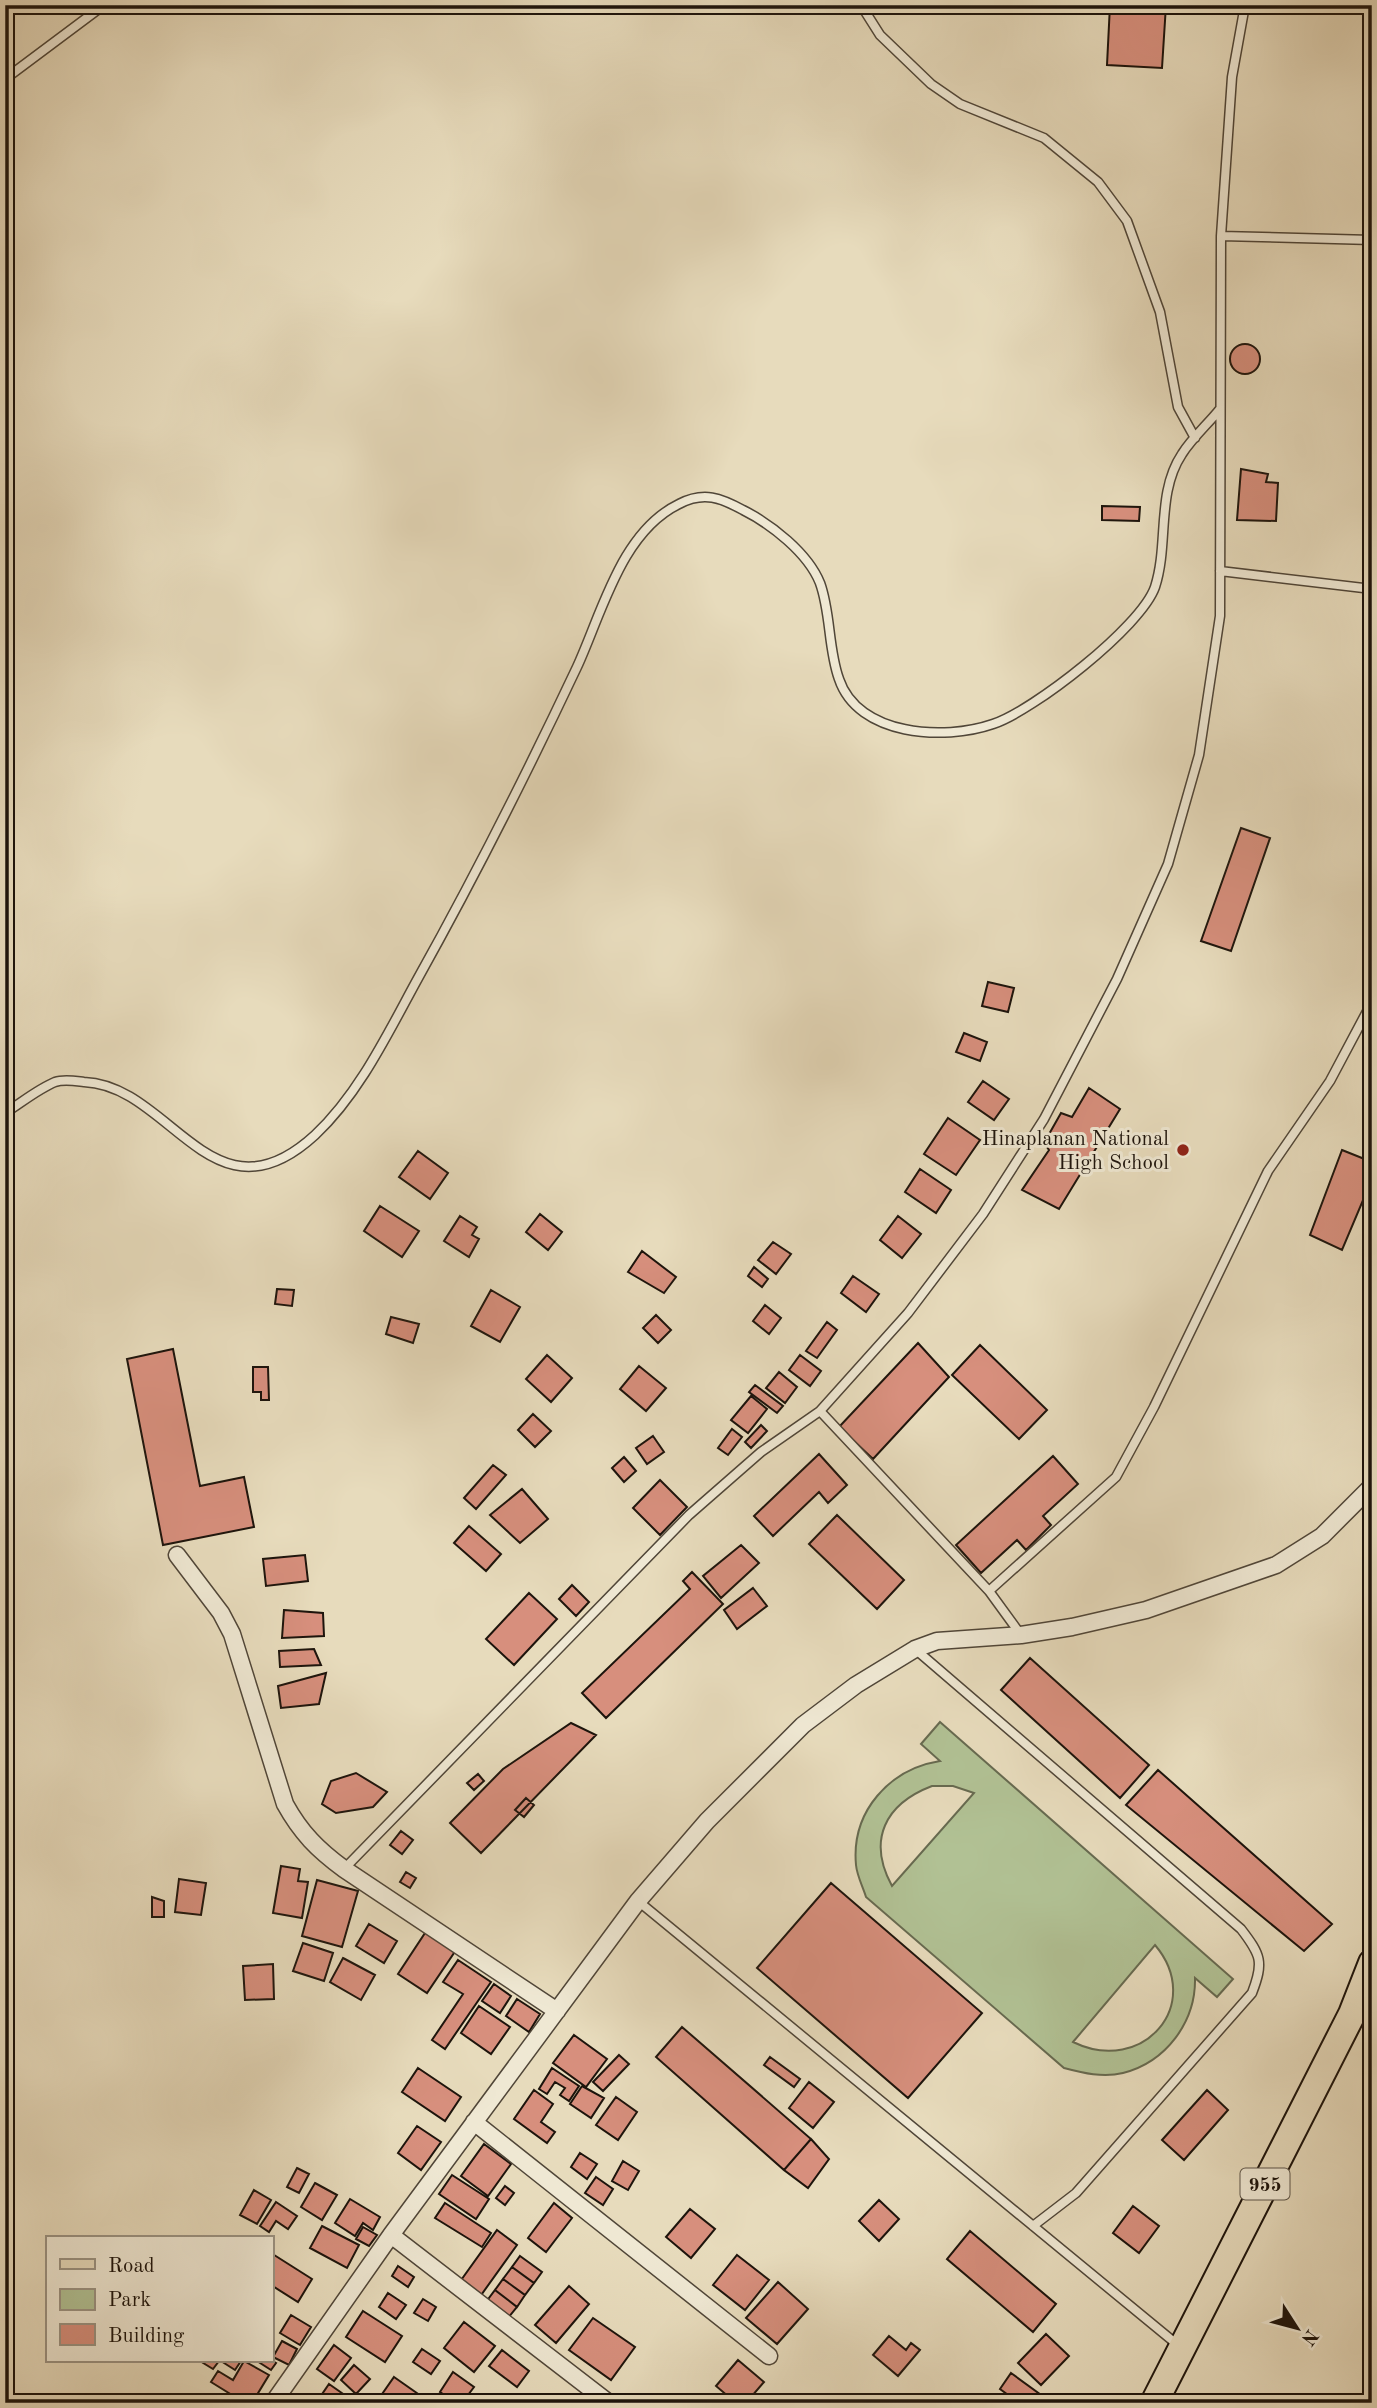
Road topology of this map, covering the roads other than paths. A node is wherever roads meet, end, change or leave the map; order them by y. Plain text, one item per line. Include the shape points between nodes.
1 (104, 5) edge
2 (861, 5) edge
3 (1245, 5) edge
4 (5, 79) edge
5 (1221, 236) junction
6 (1372, 240) edge
7 (1220, 410) junction
8 (1195, 438) junction
9 (1220, 572) junction
10 (1372, 589) edge
11 (1372, 615) edge
12 (1372, 883) edge
13 (1372, 1002) edge
14 (5, 1113) edge
15 (820, 1411) junction
16 (1372, 1486) edge
17 (177, 1555) dead end
18 (989, 1591) junction
19 (1021, 1635) junction
20 (915, 1649) junction
21 (344, 1869) junction
22 (638, 1901) junction
23 (1372, 1963) edge
24 (557, 2011) junction
25 (474, 2122) junction
26 (1033, 2225) junction
27 (391, 2235) junction
28 (1182, 2348) junction
29 (769, 2356) dead end
30 (591, 2397) edge
31 (273, 2403) edge
32 (609, 2403) edge
33 (1154, 2403) edge

1 - 4 lane
2 - 8 lane via 880,35 931,84 960,104 1044,138 1098,182 1127,221 1160,312 1178,407
3 - 5 lane via 1232,77
5 - 6 lane
5 - 7 lane
7 - 8 lane
7 - 9 lane
8 - 14 lane via 1173,470 1155,586 1145,605 1039,702 992,725 948,733 913,731 853,705 839,680 819,581 799,553 755,516 716,495 680,503 648,528 615,575 579,662 447,925 370,1065 320,1130 292,1155 262,1167 230,1165 125,1095 94,1082 58,1080
9 - 10 lane
9 - 15 lane via 1215,664 1199,755 1168,864 1122,967 1044,1119 983,1214 908,1313
11 - 12 lane via 1368,802
13 - 18 lane via 1330,1081 1268,1171 1116,1477
15 - 18 lane
15 - 21 lane via 761,1452 689,1516
16 - 19 street via 1322,1536 1276,1565 1146,1610
17 - 21 street via 232,1634 285,1804 299,1830
18 - 19 lane
19 - 20 street via 959,1637
20 - 22 street via 803,1725 707,1821
20 - 26 lane via 1241,1929 1257,1950 1261,1970 1252,1993 1076,2193
21 - 24 street
22 - 24 street
22 - 26 lane
23 - 28 main road, 955 via 1352,2014
24 - 25 street
25 - 27 street
25 - 29 street
26 - 28 lane
27 - 30 street
27 - 31 street
28 - 33 main road, 955
30 - 32 street

